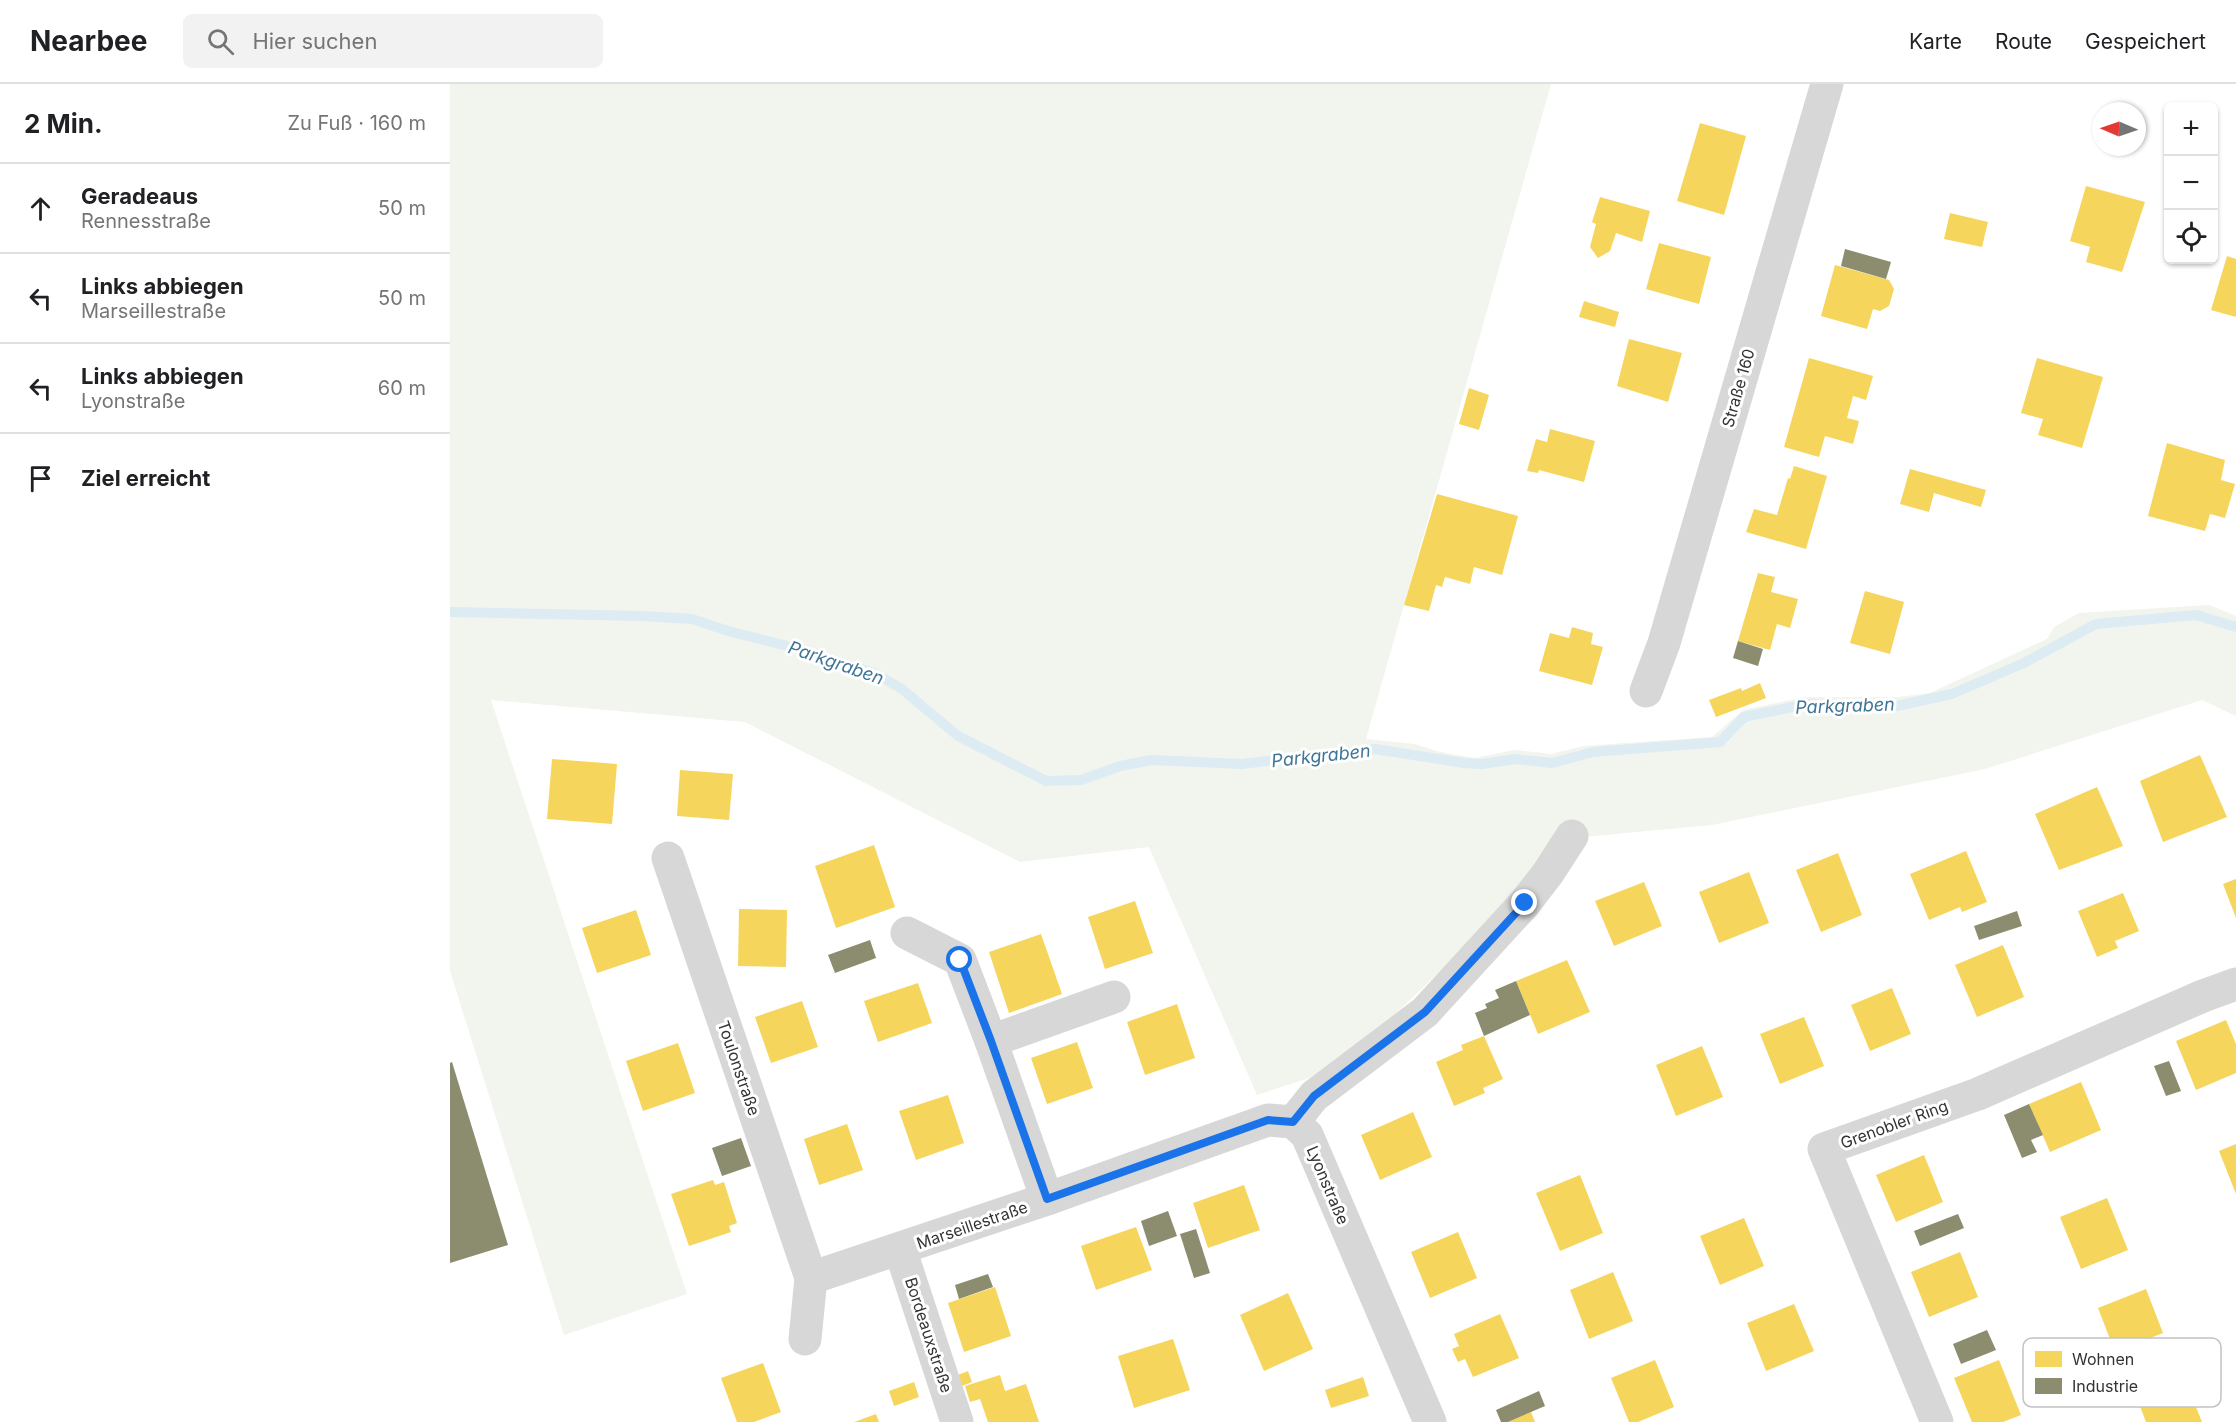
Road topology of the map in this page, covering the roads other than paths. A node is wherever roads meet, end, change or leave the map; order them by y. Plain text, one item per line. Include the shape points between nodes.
1 (1827, 84) edge
2 (1646, 691) dead end
3 (1572, 836) dead end
4 (668, 858) dead end
5 (907, 933) dead end
6 (2236, 984) edge
7 (1114, 997) dead end
8 (991, 1041) junction
9 (1293, 1122) junction
10 (1047, 1199) junction
11 (900, 1249) junction
12 (811, 1278) junction
13 (805, 1340) dead end
14 (957, 1422) edge
15 (1430, 1422) edge
16 (1938, 1422) edge

1 - 2 street, Straße 160 via 1664,643
3 - 9 street via 1525,903 1425,1012 1314,1096
4 - 12 street, Toulonstraße
5 - 8 street via 960,960
6 - 16 street, Grenobler Ring via 1978,1094 1824,1149
7 - 8 street
8 - 10 street
9 - 10 street, Marseillestraße via 1268,1120
9 - 15 street, Lyonstraße via 1307,1135
10 - 11 street, Marseillestraße
11 - 12 street, Marseillestraße
11 - 14 street, Bordeauxstraße
12 - 13 street

